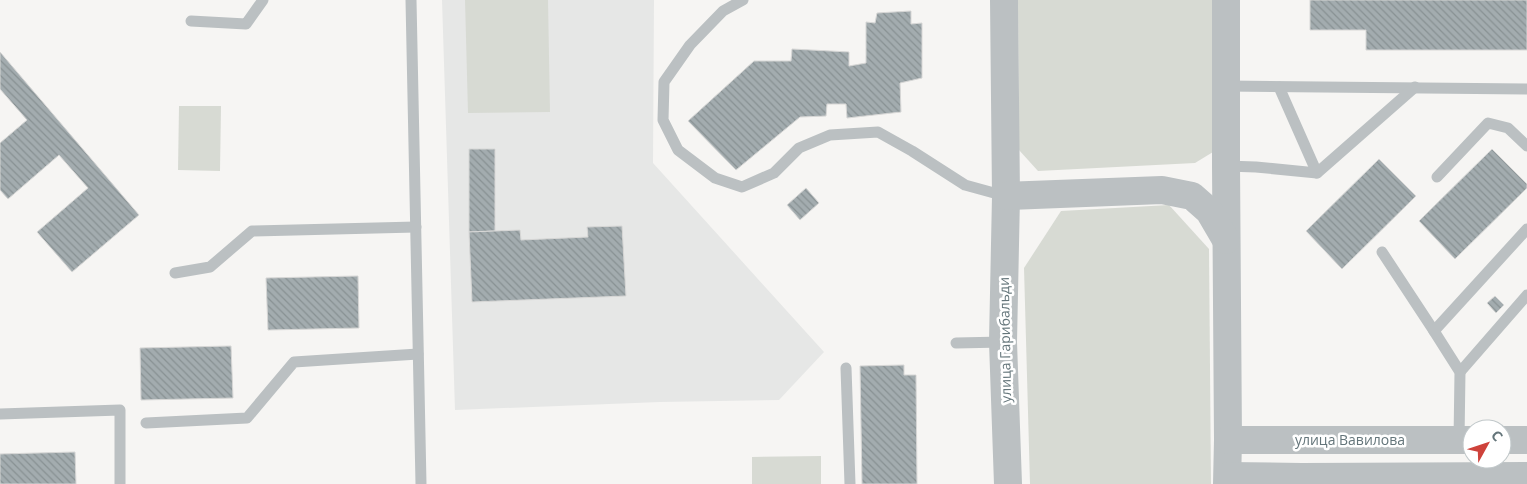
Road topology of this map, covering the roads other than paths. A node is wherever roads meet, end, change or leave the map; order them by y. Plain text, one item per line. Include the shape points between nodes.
1 (263, 0) edge
2 (412, 0) edge
3 (744, 0) edge
4 (1004, 0) edge
5 (1226, 0) edge
6 (191, 21) dead end
7 (1226, 86) junction
8 (1279, 87) junction
9 (1415, 88) junction
10 (1527, 89) edge
11 (1527, 146) edge
12 (1226, 166) junction
13 (1317, 173) junction
14 (1437, 177) dead end
15 (1006, 196) junction
16 (416, 227) junction
17 (1527, 229) edge
18 (1227, 242) junction
19 (1382, 252) dead end
20 (175, 273) dead end
21 (1527, 295) edge
22 (1434, 330) junction
23 (1003, 342) junction
24 (956, 343) dead end
25 (418, 354) junction
26 (846, 368) dead end
27 (1460, 372) junction
28 (0, 414) edge
29 (1464, 419) edge
30 (146, 422) dead end
31 (1228, 440) junction
32 (1462, 440) edge
33 (1512, 440) edge
34 (1527, 440) edge
35 (1527, 476) edge
36 (1228, 480) edge
37 (120, 484) edge
38 (421, 484) edge
39 (850, 484) edge
40 (1008, 484) edge

1 - 6 lane via 246,24
2 - 16 lane
3 - 15 lane via 722,11 690,45 664,82 663,120 678,150 715,178 742,187 774,173 799,148 830,135 878,132 965,186
4 - 15 street, улица Гарибальди
5 - 7 street
7 - 8 lane
7 - 12 street
8 - 9 lane
8 - 13 lane
9 - 10 lane
9 - 13 lane
11 - 14 lane via 1508,128 1488,123
12 - 13 lane
12 - 18 street
15 - 18 street via 1162,190 1192,196 1209,211
15 - 23 street, улица Гарибальди
16 - 20 lane via 252,231 210,267
16 - 25 lane
17 - 22 lane
18 - 31 street
19 - 22 lane
21 - 27 lane
22 - 27 lane
23 - 24 lane
23 - 40 street, улица Гарибальди
25 - 30 lane via 294,362 246,418
25 - 38 lane
26 - 39 lane
27 - 29 lane
28 - 37 lane via 120,410
31 - 32 street, улица Вавилова
31 - 36 street
33 - 34 street
35 - 36 street

